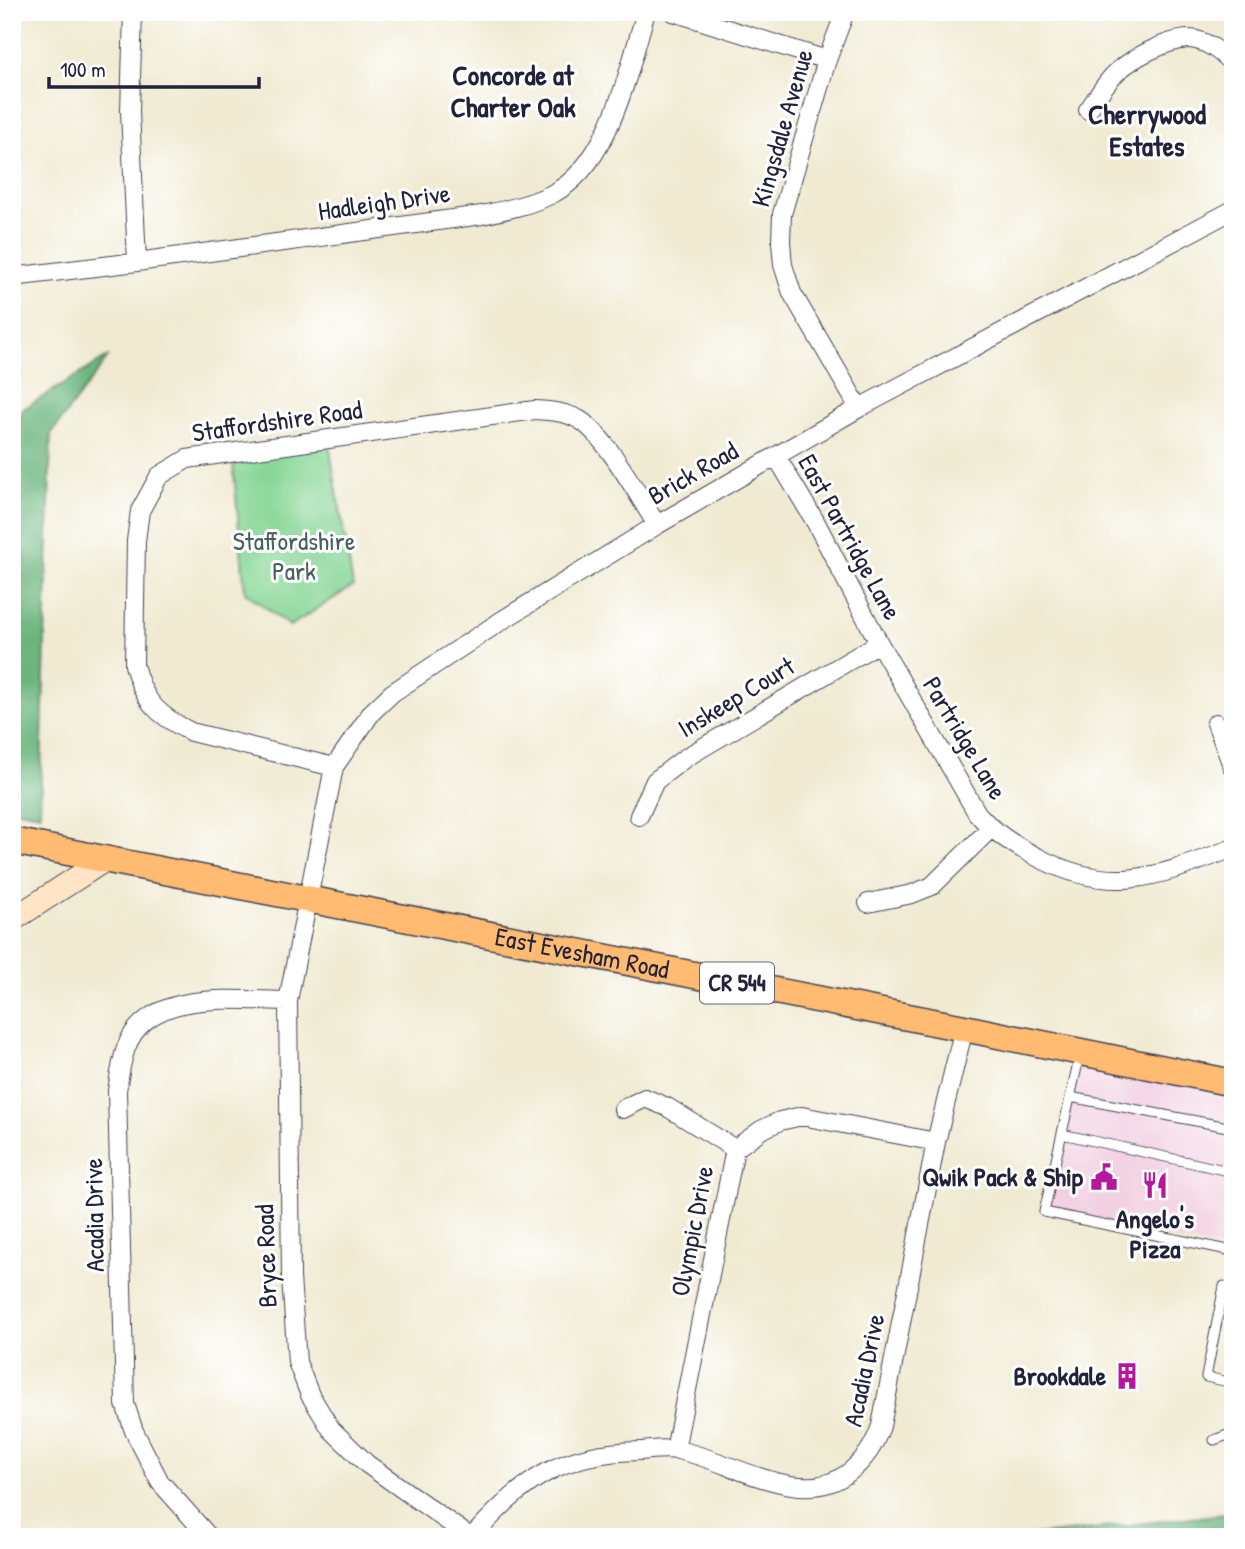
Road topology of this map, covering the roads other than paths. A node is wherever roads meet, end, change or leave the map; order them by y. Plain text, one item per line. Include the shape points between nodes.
1 (133, 12) edge
2 (646, 12) edge
3 (673, 12) edge
4 (845, 12) edge
5 (827, 60) junction
6 (1233, 65) edge
7 (1088, 110) dead end
8 (1233, 210) edge
9 (137, 262) junction
10 (12, 276) edge
11 (859, 408) junction
12 (776, 456) junction
13 (657, 524) junction
14 (879, 643) junction
15 (1216, 723) dead end
16 (334, 767) junction
17 (1233, 768) edge
18 (639, 816) dead end
19 (990, 829) junction
20 (12, 841) edge
21 (1233, 848) edge
22 (106, 859) junction
23 (310, 899) junction
24 (868, 903) dead end
25 (12, 920) edge
26 (288, 1001) junction
27 (964, 1028) junction
28 (1080, 1052) junction
29 (1233, 1083) edge
30 (1070, 1097) junction
31 (623, 1109) dead end
32 (1233, 1128) edge
33 (1062, 1134) junction
34 (936, 1142) junction
35 (734, 1150) junction
36 (1233, 1172) edge
37 (1233, 1251) edge
38 (1233, 1288) edge
39 (1233, 1383) edge
40 (1233, 1433) edge
41 (1214, 1440) dead end
42 (675, 1450) junction
43 (209, 1537) edge
44 (471, 1537) edge

1 - 9 street via 130,111
2 - 9 street, Hadleigh Drive via 610,125 597,150 569,182 551,194 482,215
3 - 5 street
4 - 5 street, Kingsdale Avenue
5 - 11 street, Kingsdale Avenue via 782,214 783,265 792,293
6 - 7 street via 1211,46 1189,39 1146,52 1117,71
8 - 11 street, Brick Road
9 - 10 street, Hadleigh Drive
11 - 12 street, Brick Road
12 - 13 street, Brick Road
12 - 14 street, East Partridge Lane
13 - 16 street, Brick Road via 392,693 372,712
13 - 16 street, Staffordshire Road via 598,435 580,420 553,411 187,459 159,476 140,511 136,541 134,665 152,706 191,732
14 - 18 street, Inskeep Court via 685,758 655,781
14 - 19 street, Partridge Lane
15 - 17 street
16 - 23 street, Brick Road
19 - 21 street, Partridge Lane via 1057,868 1094,878 1124,880 1170,872
19 - 24 street via 932,886
20 - 22 main road, East Evesham Road / CR 544
22 - 23 main road, East Evesham Road / CR 544
22 - 25 main road
23 - 26 street, Bryce Road
23 - 27 main road, East Evesham Road / CR 544
26 - 43 street, Acadia Drive via 189,1001 169,1007 139,1028 120,1067 125,1404 160,1482
26 - 44 street, Bryce Road via 290,1277 297,1362 331,1429 367,1464
27 - 28 main road, East Evesham Road / CR 544
27 - 34 street, Acadia Drive
28 - 29 main road, East Evesham Road / CR 544
28 - 30 lane
30 - 32 lane
30 - 33 lane
31 - 35 street via 645,1098
33 - 36 lane
33 - 37 lane via 1044,1212
34 - 35 street, Olympic Drive via 802,1116 761,1130
34 - 42 street, Acadia Drive via 881,1426 862,1462 839,1480 818,1488 790,1486
35 - 42 street, Olympic Drive
38 - 39 lane via 1224,1286 1206,1377
40 - 41 lane
42 - 44 street, Acadia Drive via 606,1453 557,1467 506,1500

